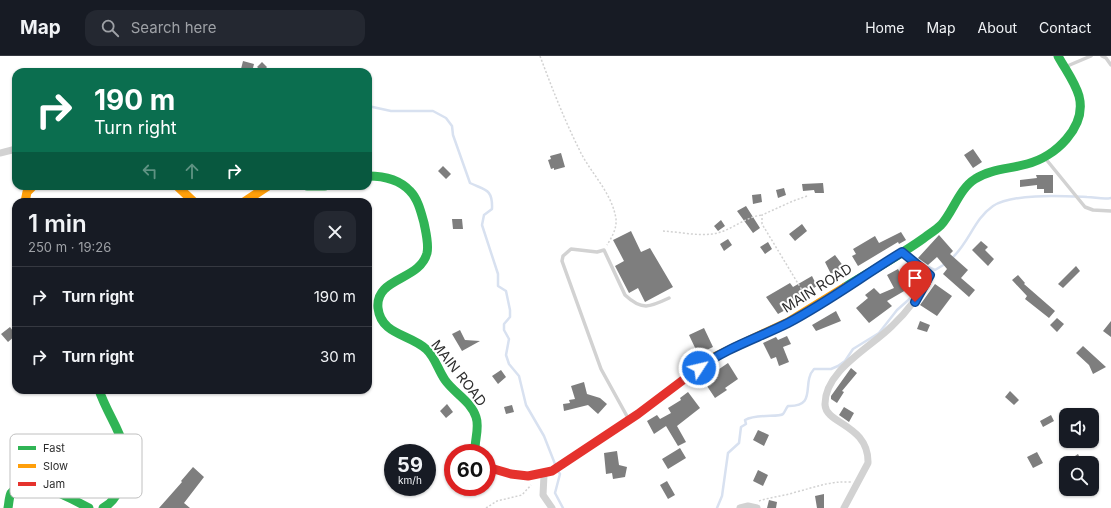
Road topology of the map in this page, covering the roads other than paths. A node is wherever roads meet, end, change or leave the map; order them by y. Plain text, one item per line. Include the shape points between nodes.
1 (1058, 56) edge
2 (1092, 56) edge
3 (1102, 56) edge
4 (1111, 65) edge
5 (1064, 68) junction
6 (12, 150) edge
7 (0, 153) edge
8 (1044, 157) junction
9 (372, 176) edge
10 (181, 190) edge
11 (262, 190) edge
12 (190, 198) edge
13 (250, 198) edge
14 (1111, 211) edge
15 (902, 252) junction
16 (669, 298) dead end
17 (101, 394) edge
18 (629, 420) junction
19 (120, 434) edge
20 (476, 444) edge
21 (496, 469) edge
22 (541, 475) junction
23 (10, 495) edge
24 (68, 498) edge
25 (116, 498) edge
26 (8, 508) edge
27 (89, 508) edge
28 (103, 508) edge
29 (552, 508) edge
30 (740, 508) edge
31 (757, 508) edge
32 (844, 508) edge

1 - 5 main road, MAIN ROAD
2 - 5 lane
3 - 4 lane
5 - 8 main road, MAIN ROAD via 1079,97 1079,118 1064,143
6 - 7 street
8 - 14 lane via 1089,209
8 - 15 main road, MAIN ROAD via 1029,164 974,179 941,225
9 - 20 main road, MAIN ROAD via 388,178 409,190 420,208 427,239 427,254 418,270 389,284 380,293 380,318 387,328 427,350 444,380 472,410 478,422
10 - 12 main road
11 - 13 main road
15 - 18 main road, MAIN ROAD via 813,309 714,357
15 - 32 street via 930,275 915,302 892,327 837,374 828,389 825,407 828,413 853,430 860,438 868,456 868,463
16 - 18 lane via 644,307 631,300 625,295 604,250 597,252 571,249 563,256 562,261 601,369
17 - 19 main road
18 - 22 main road, MAIN ROAD
21 - 22 main road via 517,475
22 - 29 street via 542,495
23 - 26 main road
24 - 27 main road
25 - 28 main road
30 - 31 street

